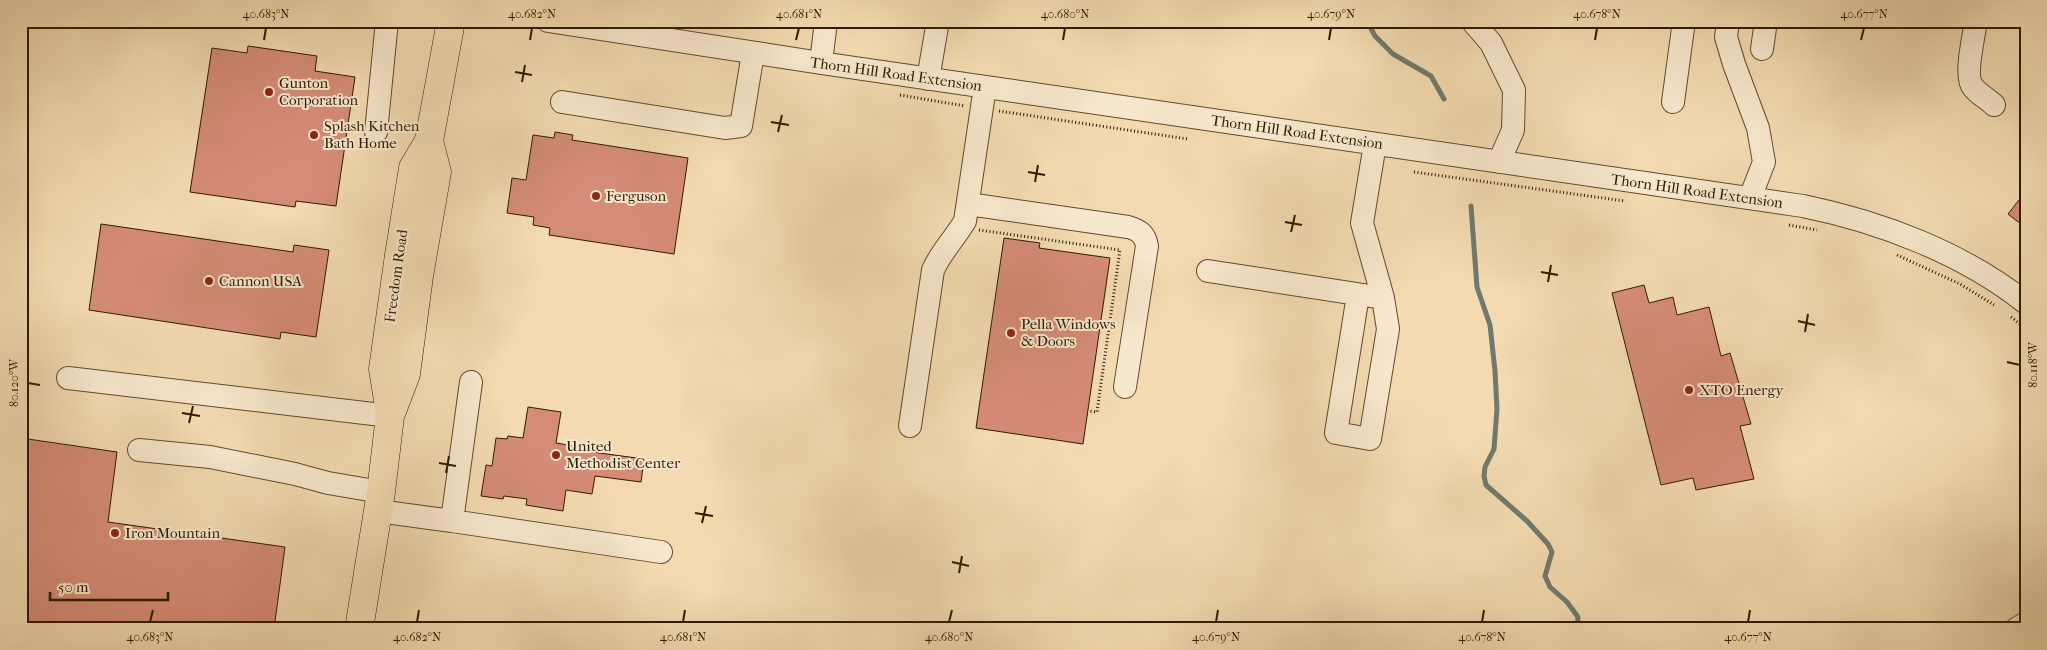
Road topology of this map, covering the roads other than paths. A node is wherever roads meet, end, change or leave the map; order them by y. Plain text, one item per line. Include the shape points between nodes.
1 (388, 21) edge
2 (451, 21) edge
3 (548, 21) edge
4 (826, 21) edge
5 (938, 21) edge
6 (1472, 21) edge
7 (1684, 21) edge
8 (1728, 21) edge
9 (1766, 21) edge
10 (1976, 21) edge
11 (1762, 49) dead end
12 (752, 52) junction
13 (821, 63) junction
14 (928, 79) junction
15 (562, 102) dead end
16 (1673, 102) dead end
17 (987, 105) junction
18 (1994, 105) dead end
19 (376, 132) dead end
20 (1375, 144) junction
21 (1499, 162) junction
22 (1750, 198) junction
23 (976, 205) junction
24 (1208, 271) dead end
25 (1358, 295) junction
26 (1383, 298) junction
27 (2026, 303) edge
28 (68, 378) dead end
29 (471, 382) dead end
30 (1125, 387) dead end
31 (390, 416) junction
32 (910, 426) dead end
33 (139, 450) dead end
34 (380, 502) junction
35 (452, 521) junction
36 (661, 552) dead end
37 (2026, 623) edge
38 (359, 629) edge
39 (2016, 629) edge

1 - 19 street
2 - 31 main road, Freedom Road via 429,141 413,168 383,369
3 - 12 street, Thorn Hill Road Extension
4 - 13 street
5 - 14 street
6 - 21 street via 1491,44 1514,90 1513,130
7 - 16 street
8 - 22 street via 1726,37 1758,128 1764,162
9 - 11 street
10 - 18 street via 1970,81 1972,87
12 - 13 street, Thorn Hill Road Extension
12 - 15 street via 740,126 725,128
13 - 14 street, Thorn Hill Road Extension
14 - 17 street, Thorn Hill Road Extension
17 - 20 street, Thorn Hill Road Extension
17 - 23 street
20 - 21 street, Thorn Hill Road Extension
20 - 26 street via 1362,223
21 - 22 street, Thorn Hill Road Extension
22 - 27 street, Thorn Hill Road Extension via 1831,212 1904,236 1958,261
23 - 30 street via 1136,229 1146,239
23 - 32 street via 933,270
24 - 25 street
25 - 26 street
25 - 26 street via 1336,433 1370,439 1388,329
28 - 31 street
29 - 35 street
31 - 34 main road, Freedom Road
33 - 34 street via 210,457 295,474
34 - 35 street
34 - 38 main road, Freedom Road
35 - 36 street
37 - 39 street

